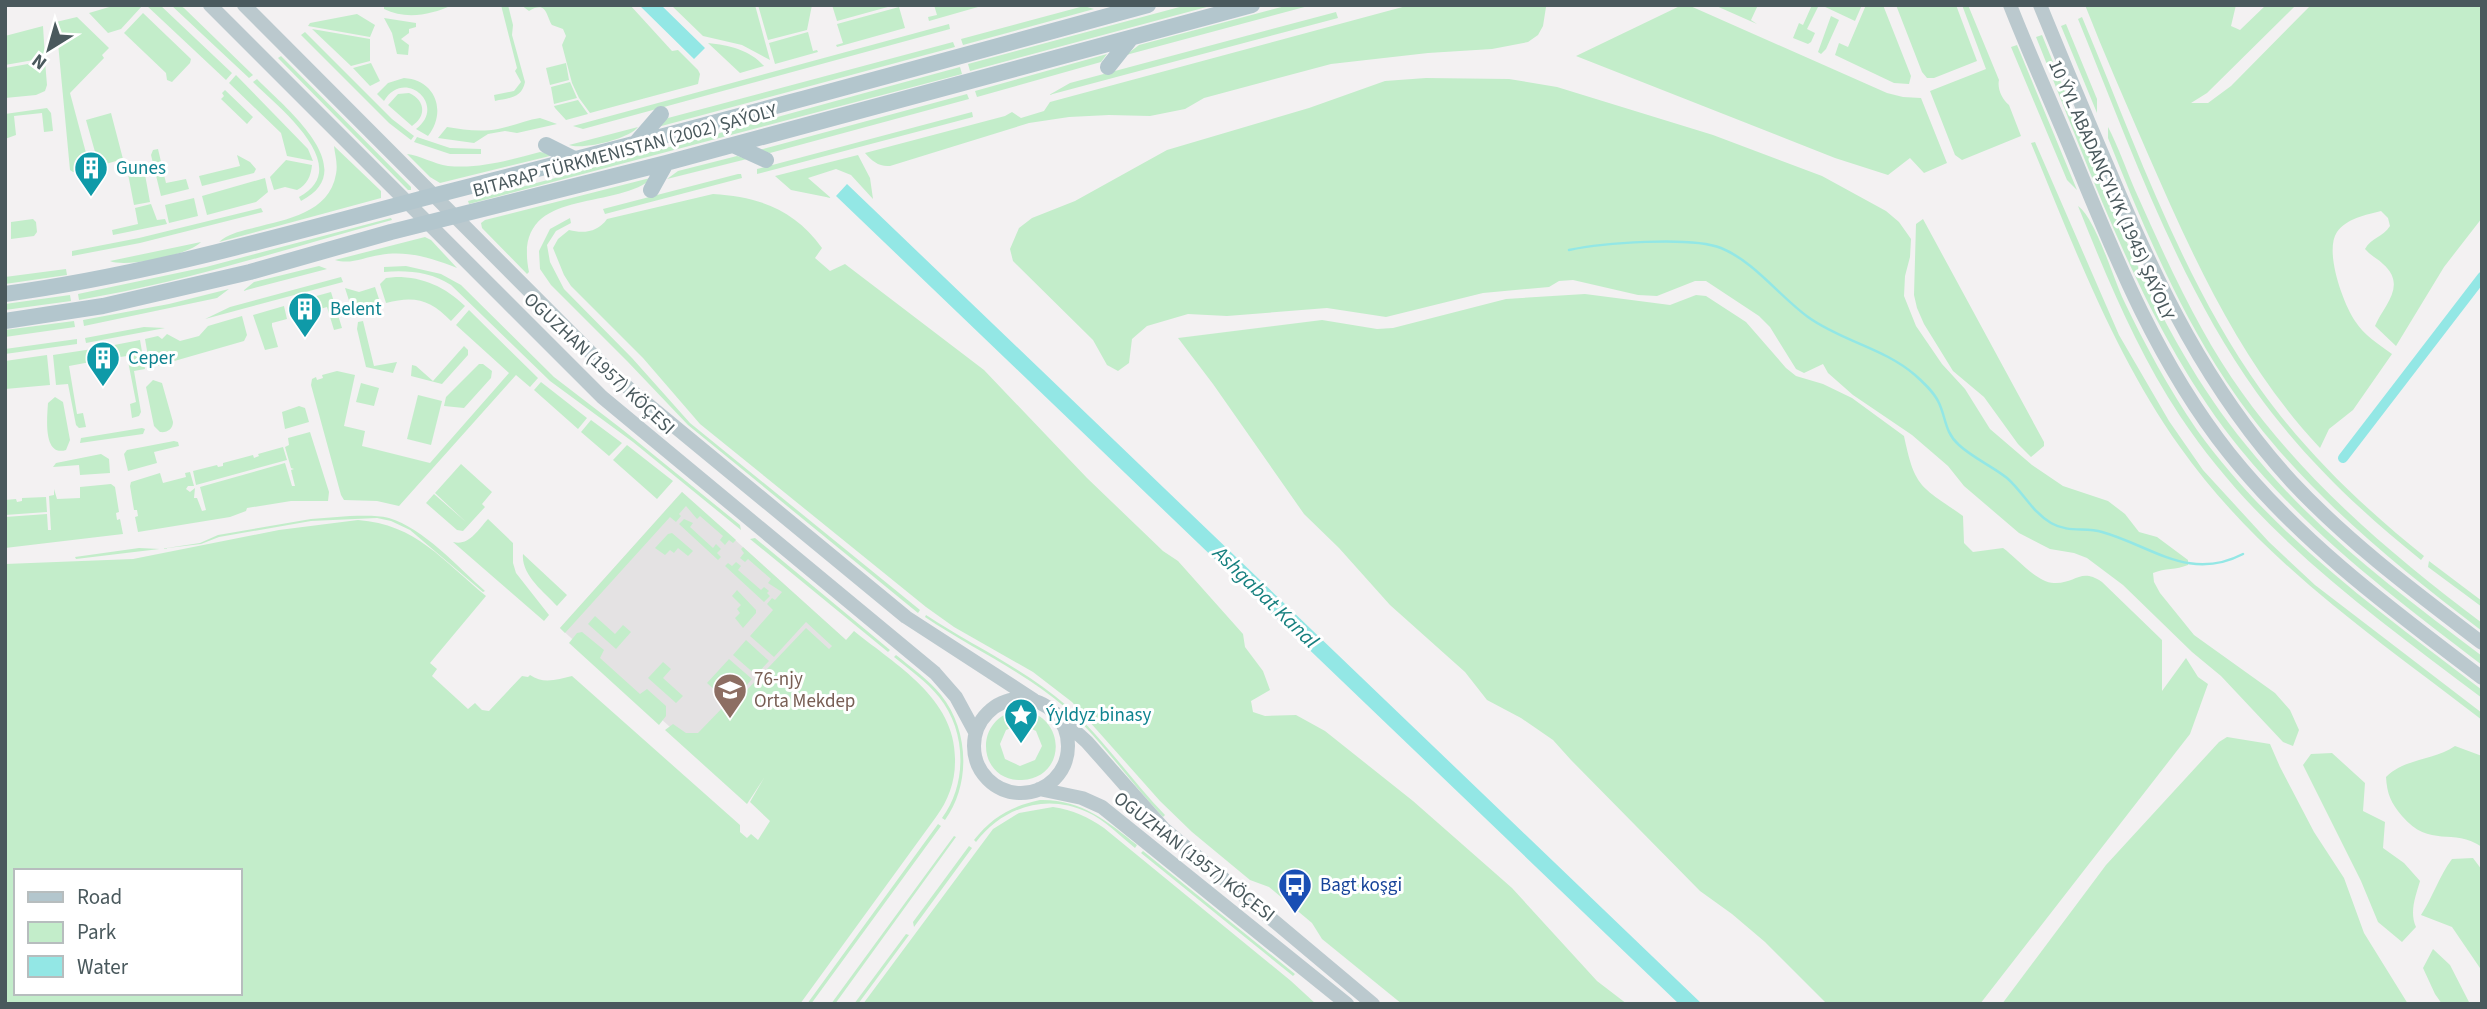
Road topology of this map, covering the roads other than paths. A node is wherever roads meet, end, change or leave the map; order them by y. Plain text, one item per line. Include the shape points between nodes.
1 (210, 5) edge
2 (244, 5) edge
3 (1105, 5) edge
4 (1148, 5) edge
5 (1252, 5) edge
6 (2010, 5) edge
7 (2040, 5) edge
8 (1120, 13) junction
9 (1131, 37) junction
10 (1108, 66) dead end
11 (661, 114) dead end
12 (546, 145) dead end
13 (635, 145) junction
14 (733, 145) junction
15 (576, 160) junction
16 (766, 160) dead end
17 (666, 163) junction
18 (651, 190) dead end
19 (435, 195) junction
20 (408, 202) junction
21 (456, 217) junction
22 (427, 223) junction
23 (5, 293) edge
24 (5, 321) edge
25 (2482, 643) edge
26 (2482, 678) edge
27 (1034, 700) junction
28 (1055, 713) junction
29 (975, 732) junction
30 (1039, 789) junction
31 (1347, 1004) edge
32 (1373, 1004) edge

1 - 20 main road, OGUZHAN (1957) KÖÇESI
2 - 19 main road, OGUZHAN (1957) KÖÇESI
3 - 8 main road
4 - 8 main road, BITARAP TÜRKMENISTAN (2002) ŞAÝOLY
5 - 9 main road, BITARAP TÜRKMENISTAN (2002) ŞAÝOLY
6 - 26 main road, 10 ÝYL ABADANÇYLYK (1945) ŞAÝOLY via 2125,278 2202,418 2313,543
7 - 25 main road, 10 ÝYL ABADANÇYLYK (1945) ŞAÝOLY via 2137,236 2189,342 2220,392 2275,463 2330,521
8 - 13 main road, BITARAP TÜRKMENISTAN (2002) ŞAÝOLY
9 - 10 main road
9 - 14 main road, BITARAP TÜRKMENISTAN (2002) ŞAÝOLY
11 - 13 main road
12 - 15 main road
13 - 15 main road, BITARAP TÜRKMENISTAN (2002) ŞAÝOLY
14 - 16 main road
14 - 17 main road, BITARAP TÜRKMENISTAN (2002) ŞAÝOLY
15 - 19 main road, BITARAP TÜRKMENISTAN (2002) ŞAÝOLY
17 - 18 main road
17 - 21 main road, BITARAP TÜRKMENISTAN (2002) ŞAÝOLY
19 - 20 main road, BITARAP TÜRKMENISTAN (2002) ŞAÝOLY
19 - 21 main road, OGUZHAN (1957) KÖÇESI
20 - 22 main road, OGUZHAN (1957) KÖÇESI
20 - 23 main road, BITARAP TÜRKMENISTAN (2002) ŞAÝOLY via 95,281
21 - 22 main road, BITARAP TÜRKMENISTAN (2002) ŞAÝOLY
21 - 27 main road, OGUZHAN (1957) KÖÇESI via 606,368 684,436 906,617
22 - 24 main road, BITARAP TÜRKMENISTAN (2002) ŞAÝOLY via 130,301
22 - 29 main road, OGUZHAN (1957) KÖÇESI via 610,404 935,673 956,696
27 - 28 main road, OGUZHAN (1957) KÖÇESI
27 - 29 main road via 1018,698 995,706 982,717
28 - 30 main road via 1067,735 1068,751 1059,774
28 - 32 main road, OGUZHAN (1957) KÖÇESI via 1163,828
29 - 30 main road, OGUZHAN (1957) KÖÇESI via 974,756 986,778 1015,793
30 - 31 main road, OGUZHAN (1957) KÖÇESI via 1102,807

